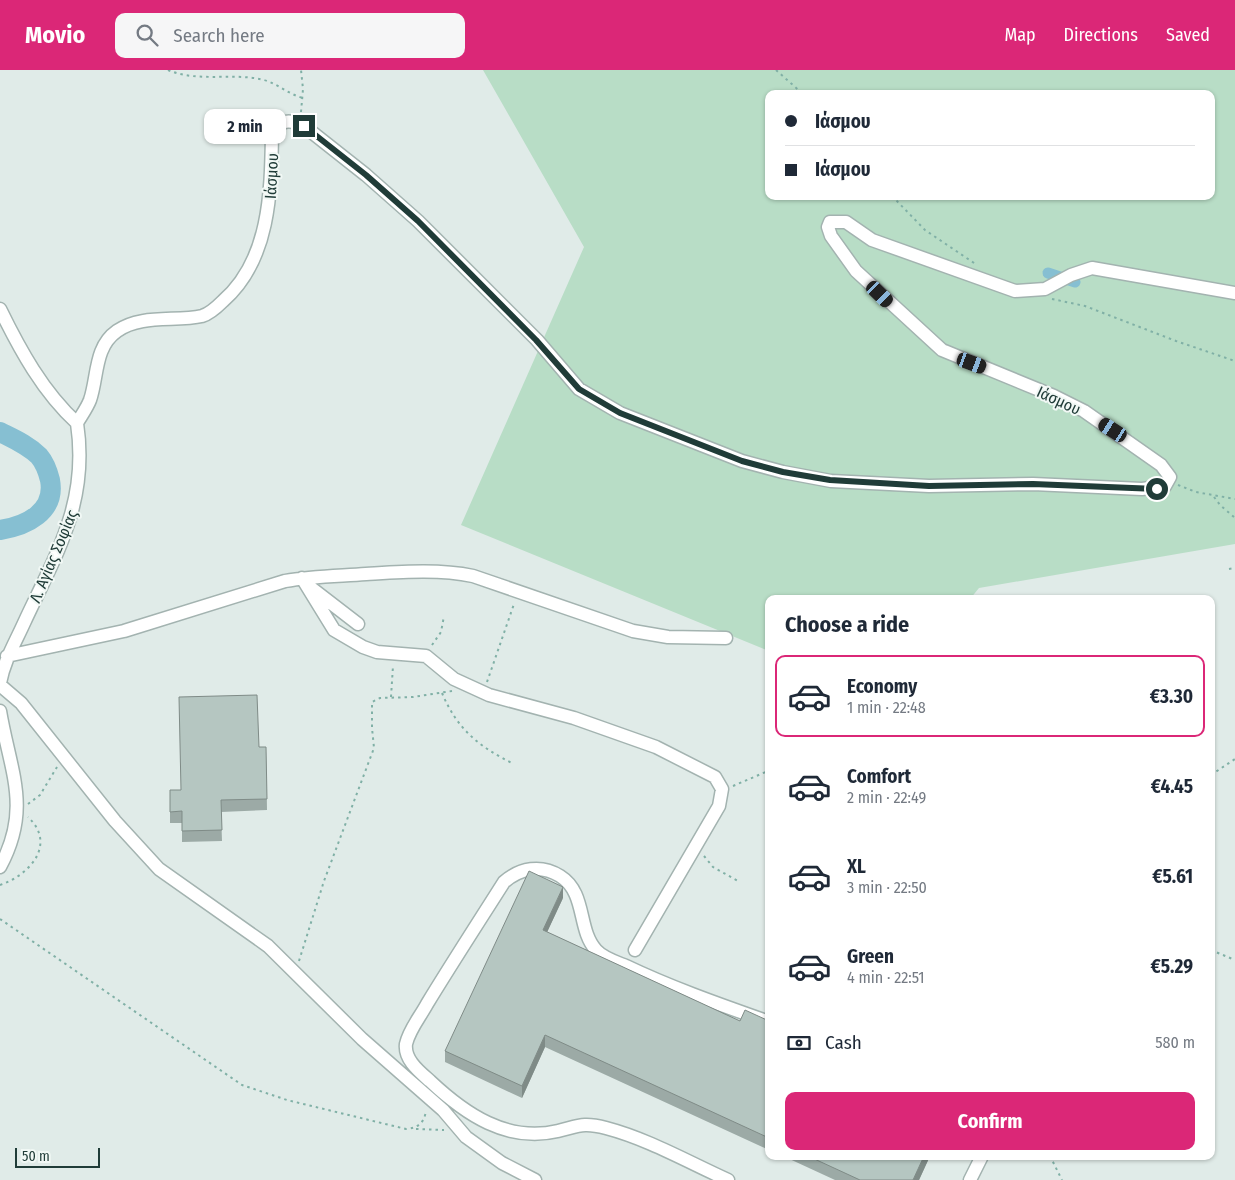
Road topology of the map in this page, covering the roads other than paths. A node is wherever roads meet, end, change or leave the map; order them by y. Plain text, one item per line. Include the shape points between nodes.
1 (1235, 293) edge
2 (0, 309) edge
3 (77, 423) junction
4 (304, 580) junction
5 (358, 624) dead end
6 (726, 638) dead end
7 (7, 656) junction
8 (0, 684) edge
9 (0, 711) edge
10 (0, 867) edge
11 (634, 950) dead end
12 (765, 1020) edge
13 (980, 1160) edge
14 (535, 1180) edge
15 (728, 1180) edge
16 (970, 1180) edge

1 - 3 street, Ιάσμου via 1092,268 1037,291 1015,291 872,240 846,222 830,222 828,227 838,248 856,271 942,350 1084,411 1168,470 1169,482 1165,486 1142,489 1033,484 929,486 830,480 783,472 742,461 629,416 579,389 536,340 418,221 304,126 284,121 276,126 272,135 270,204 256,250 238,287 204,316 144,320 116,332 100,352 90,400
2 - 3 street via 43,385 59,407
3 - 7 street, Λ. Αγίας Σοφίας via 81,447 80,472 71,519
4 - 5 street
4 - 6 street via 452,572 473,576 633,631 668,637
4 - 7 street via 263,587 124,631
4 - 11 street via 334,630 363,647 377,652 422,654 468,687 574,718 656,747 715,777 722,789 719,806
7 - 8 street, Λ. Αγίας Σοφίας
8 - 14 street via 21,703 115,821 159,869 268,946 485,1152
9 - 10 street via 18,793 15,831
12 - 15 street via 603,956 593,947 578,898 568,882 543,869 524,870 504,882 408,1038 407,1054 417,1069 448,1099 497,1128 517,1133 558,1131 579,1124 606,1128
13 - 16 street

